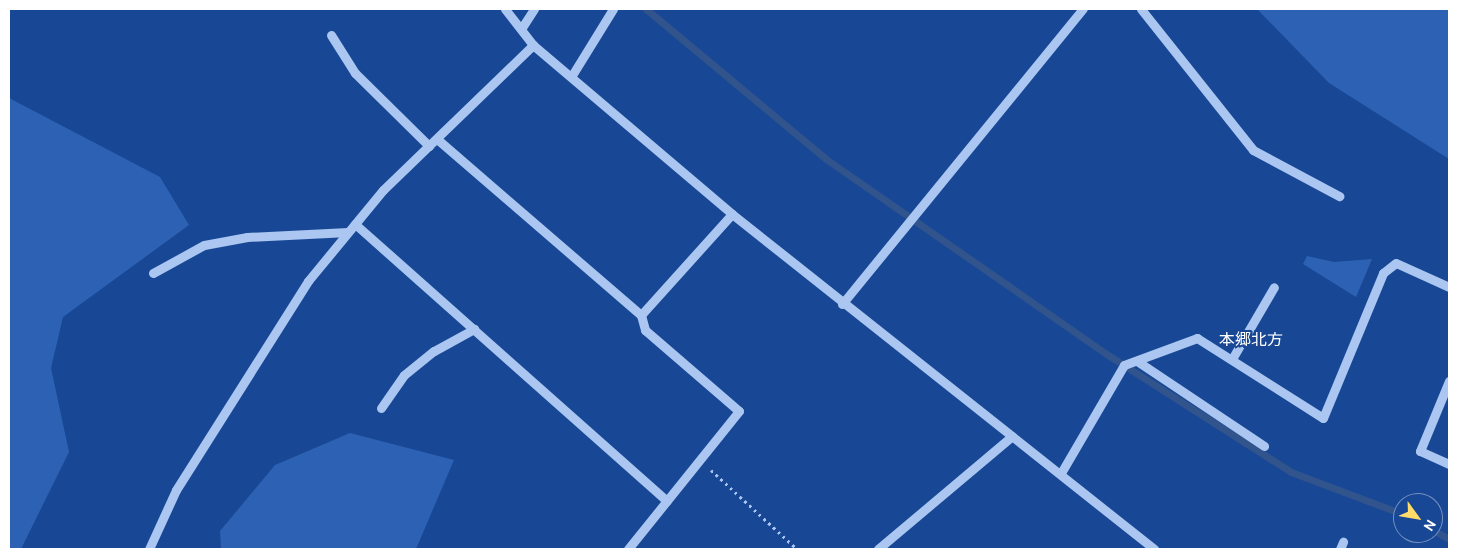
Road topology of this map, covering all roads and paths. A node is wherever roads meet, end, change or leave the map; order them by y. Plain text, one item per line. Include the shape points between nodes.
1 (505, 9) edge
2 (534, 9) edge
3 (613, 9) edge
4 (1084, 9) edge
5 (1141, 9) edge
6 (521, 29) junction
7 (331, 35) dead end
8 (534, 44) junction
9 (571, 77) junction
10 (437, 139) junction
11 (429, 146) junction
12 (1338, 196) dead end
13 (732, 214) junction
14 (355, 224) junction
15 (348, 232) junction
16 (153, 273) dead end
17 (1274, 287) dead end
18 (1449, 287) edge
19 (842, 304) junction
20 (641, 315) junction
21 (474, 329) junction
22 (1232, 360) junction
23 (1137, 361) junction
24 (1449, 381) edge
25 (381, 408) dead end
26 (1012, 436) junction
27 (1264, 446) dead end
28 (700, 460) junction
29 (1449, 464) edge
30 (1061, 473) junction
31 (667, 501) junction
32 (149, 549) edge
33 (628, 549) edge
34 (797, 549) edge
35 (878, 549) edge
36 (1154, 549) edge

1 - 6 street
2 - 6 street
3 - 9 street
4 - 19 street
5 - 12 street via 1253,150
6 - 8 street
7 - 11 street via 355,73
8 - 9 street
8 - 10 street
9 - 13 street
10 - 11 street
10 - 20 street
11 - 14 street via 383,190
13 - 19 street
13 - 20 street
14 - 15 street
14 - 21 street
15 - 16 street via 247,237 204,245
15 - 32 street via 308,281 277,336 217,423 176,490
17 - 22 street
18 - 22 street via 1396,263 1384,273 1323,418
19 - 26 street
20 - 28 street via 645,330 739,411
21 - 25 street via 434,351 404,375
21 - 31 street
22 - 23 street via 1196,338
23 - 27 street
23 - 30 street via 1124,365
24 - 29 street via 1420,451
26 - 30 street
26 - 35 street
28 - 31 street
28 - 34 path
30 - 36 street
31 - 33 street

